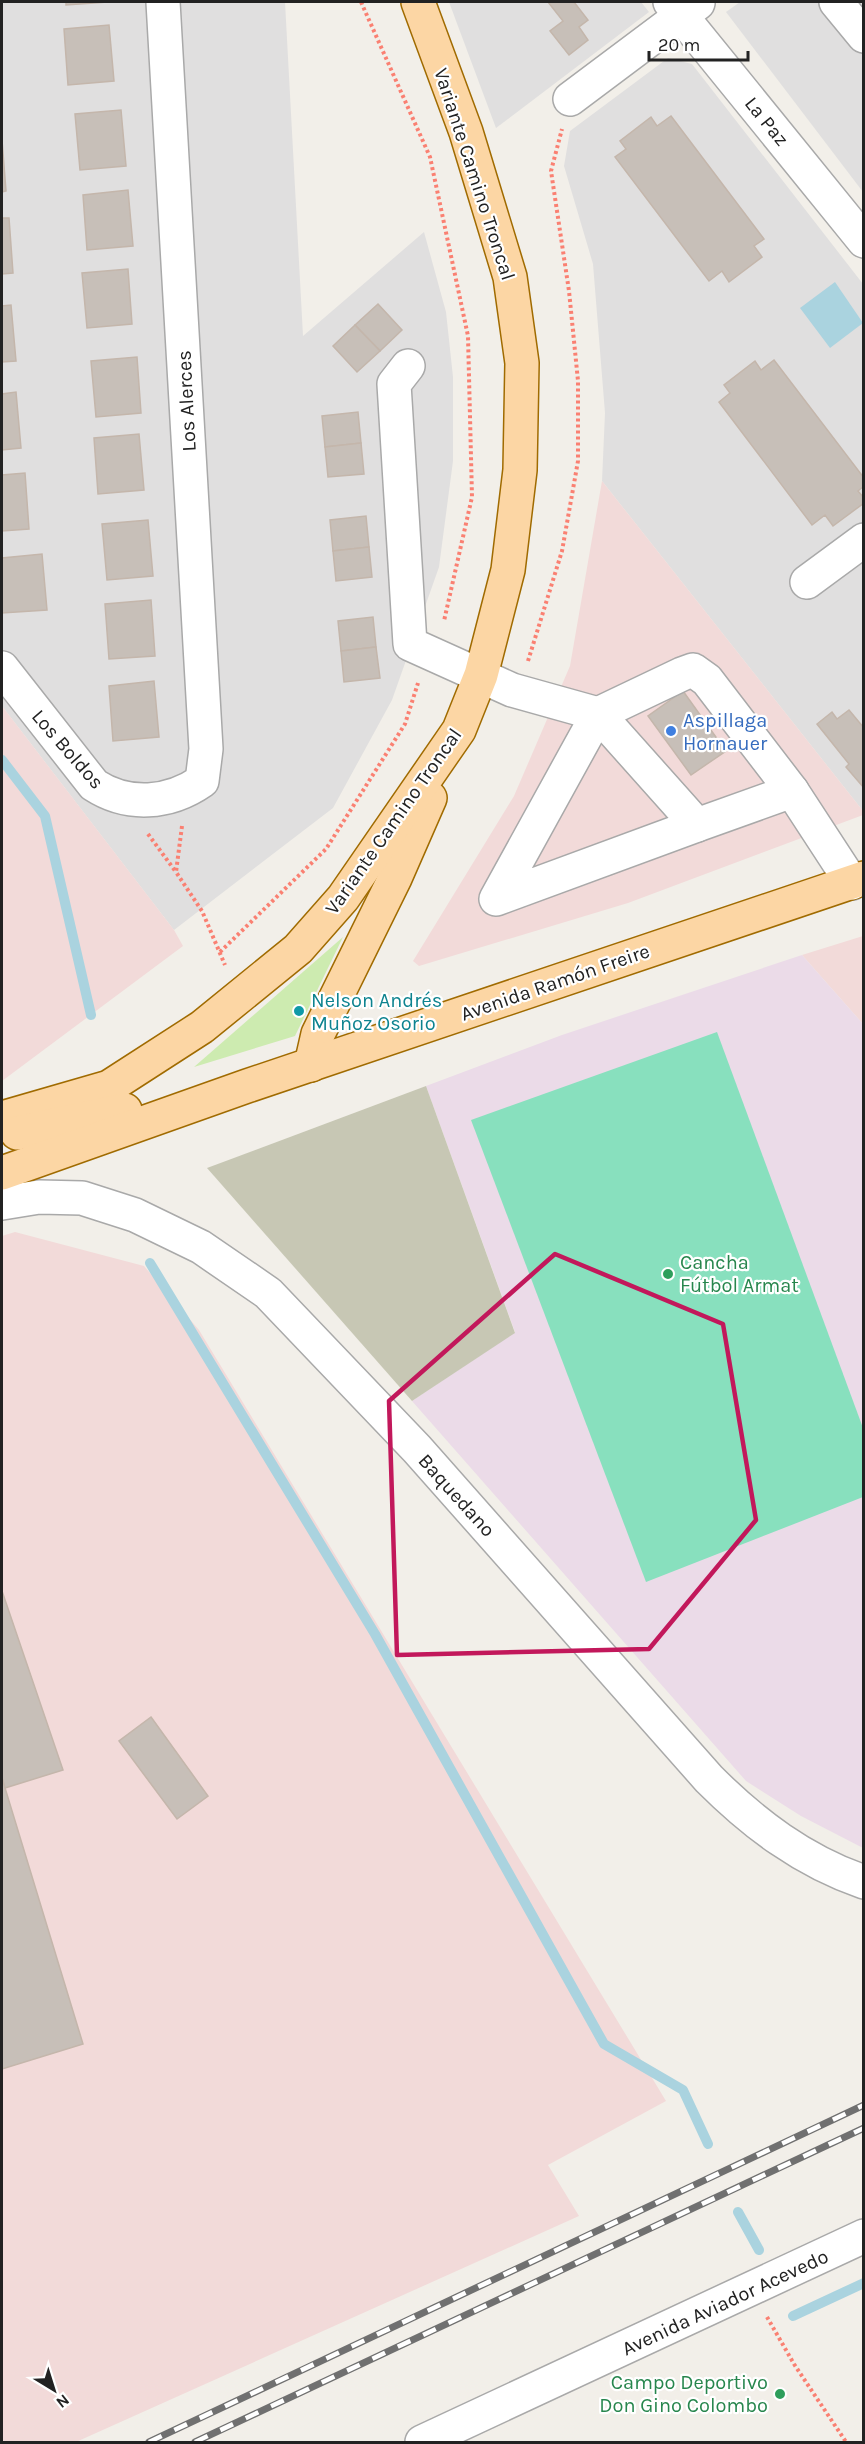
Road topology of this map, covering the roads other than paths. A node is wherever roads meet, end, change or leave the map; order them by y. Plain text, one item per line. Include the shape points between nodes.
1 (163, 2) edge
2 (418, 2) edge
3 (836, 2) edge
4 (684, 6) edge
5 (864, 36) edge
6 (570, 99) road end
7 (864, 241) edge
8 (408, 366) dead end
9 (864, 540) edge
10 (807, 582) dead end
11 (2, 668) edge
12 (481, 675) junction
13 (598, 714) junction
14 (459, 730) junction
15 (792, 791) junction
16 (186, 793) joint
17 (697, 825) junction
18 (858, 880) edge
19 (310, 1065) junction
20 (247, 1086) junction
21 (2, 1118) edge
22 (2, 1136) edge
23 (2, 1173) edge
24 (2, 1203) edge
25 (864, 1881) edge
26 (864, 2236) edge
27 (422, 2442) edge

1 - 16 street, Los Alerces via 206,749 202,781
2 - 12 main road, Variante Camino Troncal via 466,132 510,278 522,363 520,470 508,570
3 - 5 street
4 - 6 street
4 - 7 street, La Paz
8 - 12 street via 394,384 410,644
9 - 10 street
11 - 16 street, Los Boldos via 94,785 123,799 150,801
12 - 13 street via 512,690
12 - 14 main road, Variante Camino Troncal
13 - 15 street via 693,670 707,680
13 - 17 street
13 - 17 street via 496,899
14 - 19 main road via 395,878 318,1034
14 - 21 main road, Variante Camino Troncal via 343,898 298,949 236,1001 152,1062 109,1087
15 - 17 street
15 - 18 street
18 - 19 main road, Avenida Ramón Freire
19 - 20 main road, Avenida Ramón Freire
20 - 22 main road, Avenida Ramón Freire
20 - 23 main road, Avenida Ramón Freire
24 - 25 street, Baquedano via 39,1197 82,1198 135,1215 201,1247 268,1293 417,1449 724,1794 773,1836 809,1858
26 - 27 street, Avenida Aviador Acevedo

